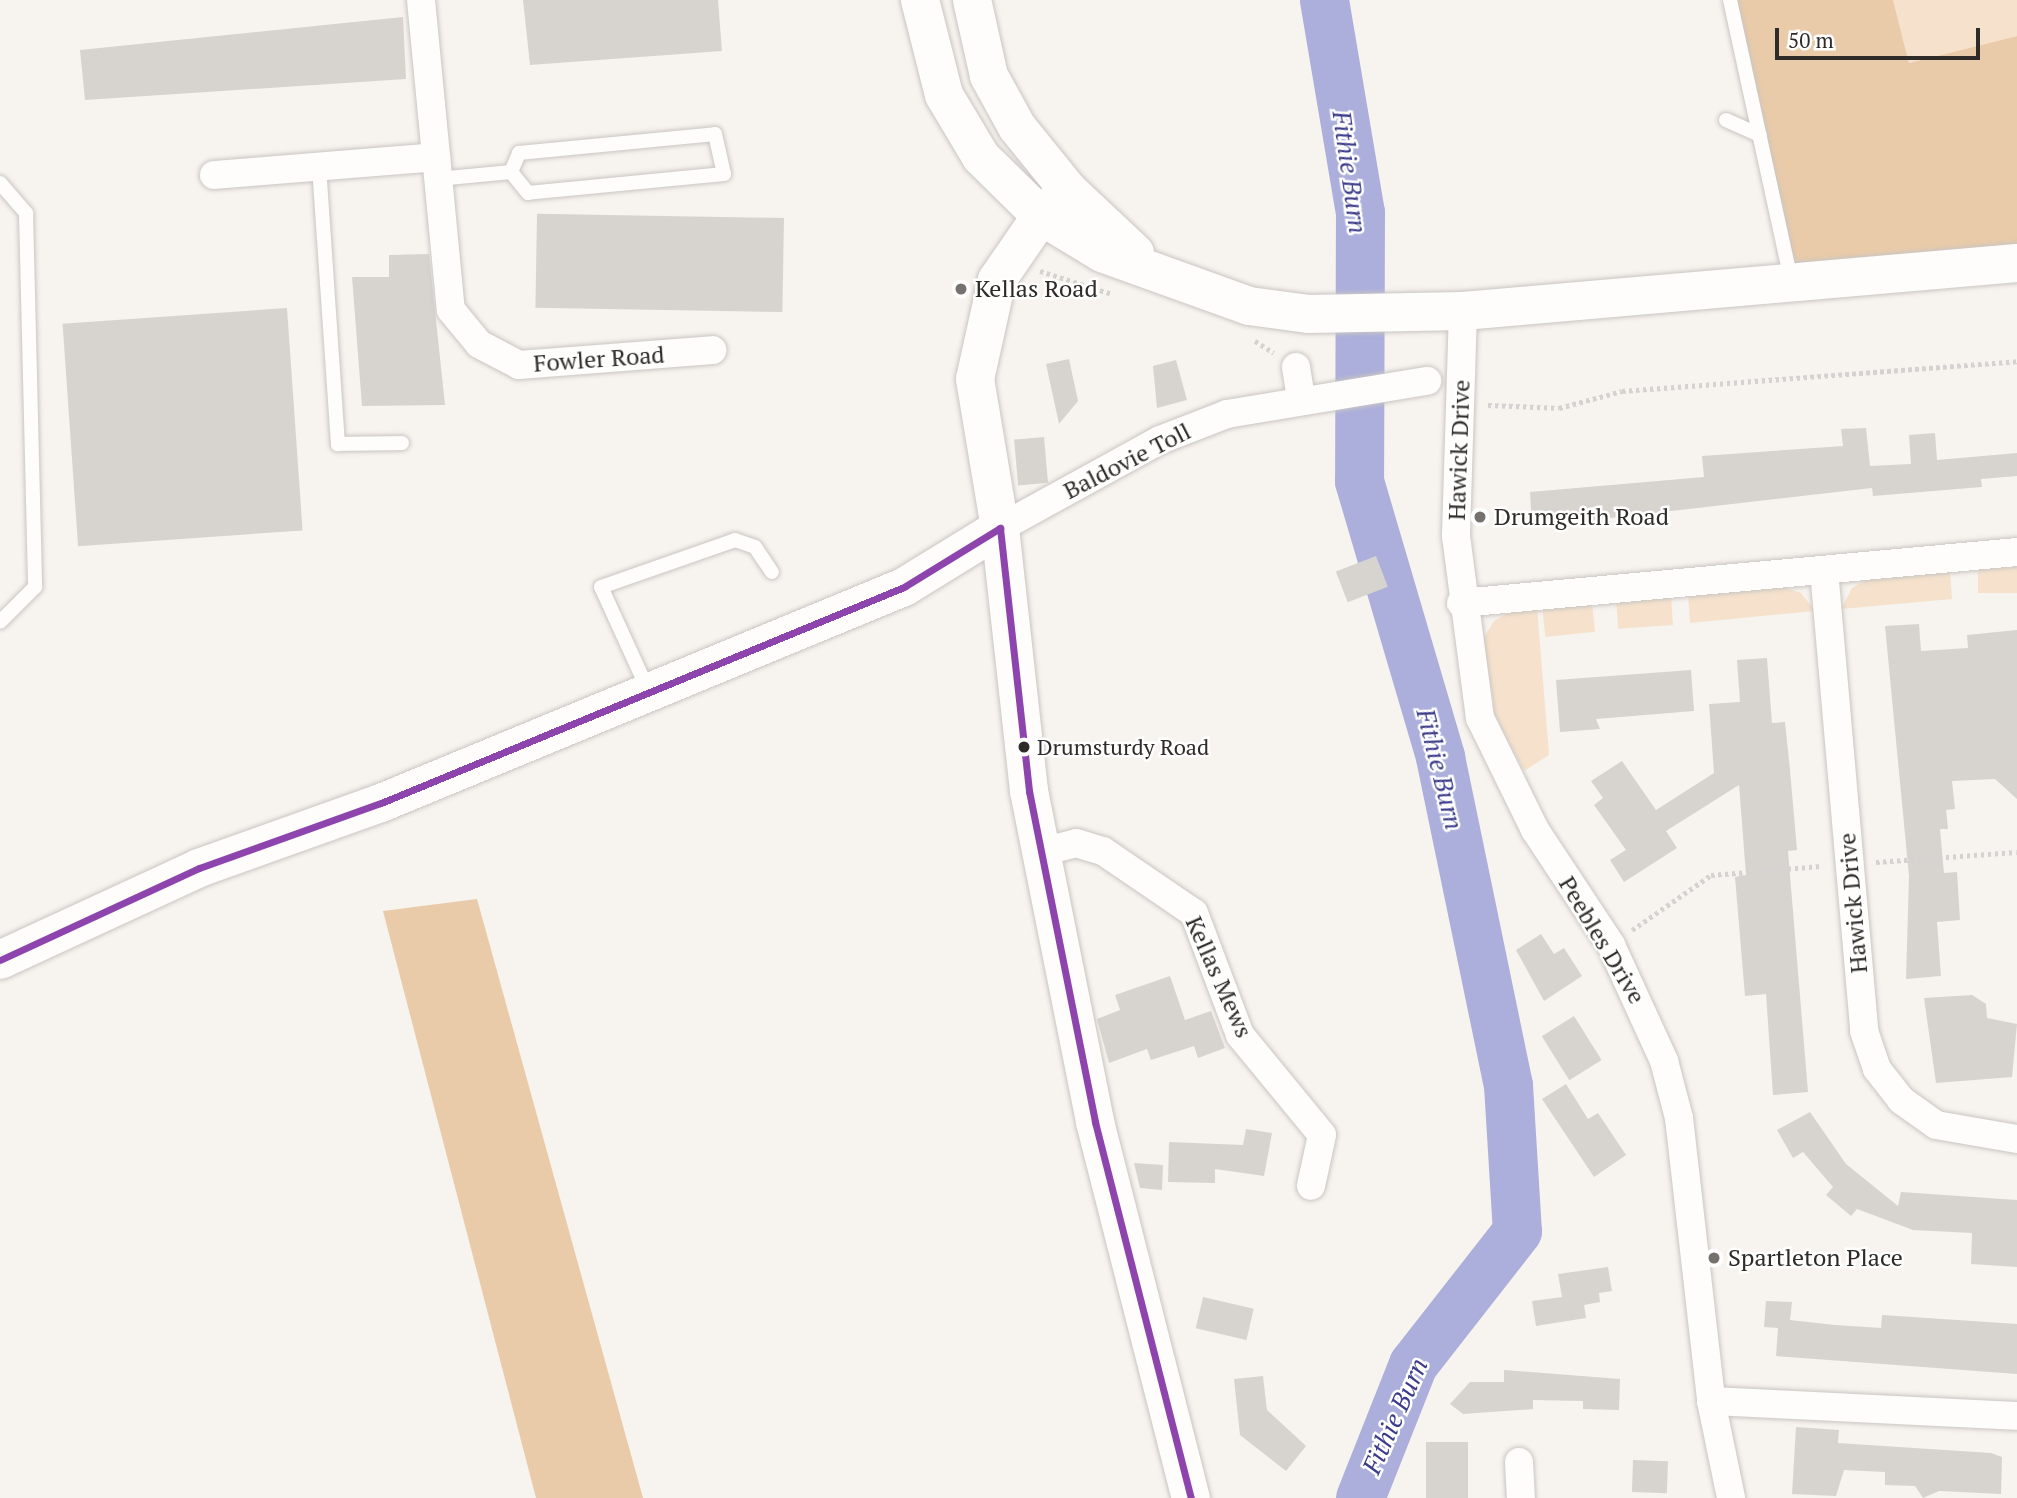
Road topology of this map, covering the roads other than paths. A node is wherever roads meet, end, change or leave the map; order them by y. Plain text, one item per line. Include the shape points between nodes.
1 (421, 0) edge
2 (920, 0) edge
3 (972, 0) edge
4 (1730, 0) edge
5 (1726, 120) dead end
6 (1760, 135) junction
7 (319, 166) junction
8 (437, 168) junction
9 (511, 172) junction
10 (214, 175) dead end
11 (0, 183) edge
12 (1068, 190) junction
13 (1041, 216) junction
14 (2017, 263) edge
15 (1791, 280) junction
16 (1180, 285) junction
17 (1463, 312) junction
18 (712, 350) dead end
19 (1296, 367) dead end
20 (1417, 383) dead end
21 (1301, 398) junction
22 (402, 443) dead end
23 (1000, 528) junction
24 (2017, 552) edge
25 (1824, 570) junction
26 (772, 572) dead end
27 (1461, 603) junction
28 (0, 622) edge
29 (649, 691) junction
30 (1041, 852) junction
31 (0, 960) edge
32 (2017, 1139) edge
33 (1311, 1186) dead end
34 (1711, 1401) junction
35 (2017, 1416) edge
36 (1519, 1462) dead end
37 (1191, 1498) edge
38 (1521, 1498) edge
39 (1731, 1498) edge

1 - 8 street, Fowler Road
2 - 13 main road via 944,95 981,157
3 - 12 main road via 989,76 1017,127
4 - 6 lane
5 - 6 lane
6 - 15 lane
7 - 8 street
7 - 10 street
7 - 22 lane via 338,444
8 - 9 lane
8 - 18 street, Fowler Road via 451,310 479,344 519,365
9 - 9 lane via 519,153 715,134 724,174 528,193
11 - 28 lane via 26,213 35,587
12 - 13 main road
12 - 16 main road via 1125,246
13 - 16 main road via 1102,253
13 - 23 main road via 997,280 975,379
14 - 15 main road
15 - 17 main road
16 - 17 main road via 1250,306 1310,314
17 - 27 street, Hawick Drive
19 - 21 street
20 - 21 street, Baldovie Toll
21 - 23 street, Baldovie Toll via 1227,414 1160,440
23 - 29 main road via 904,587
23 - 30 main road
24 - 25 street
25 - 27 street
25 - 32 street, Hawick Drive via 1864,1031 1877,1069 1901,1100 1936,1125
26 - 29 lane via 755,547 726,541 601,587
27 - 34 street, Peebles Drive via 1480,718 1535,830 1611,945 1664,1061 1696,1243
29 - 31 main road via 381,803 199,868
30 - 33 street, Kellas Mews via 1076,842 1103,851 1194,913 1240,1035 1322,1135
30 - 37 main road via 1095,1122
34 - 35 street
34 - 39 street, Peebles Drive
36 - 38 street

